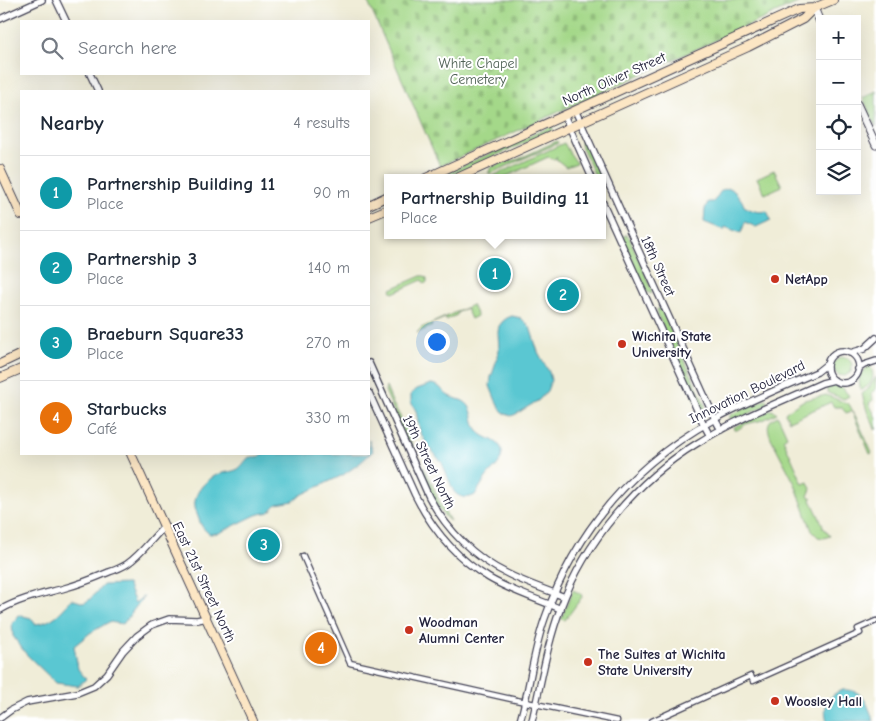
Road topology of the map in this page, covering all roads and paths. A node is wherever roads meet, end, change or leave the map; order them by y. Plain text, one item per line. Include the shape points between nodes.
1 (42, 0) edge
2 (56, 0) edge
3 (833, 0) edge
4 (814, 8) junction
5 (817, 15) edge
6 (0, 19) edge
7 (66, 20) edge
8 (90, 75) edge
9 (98, 90) edge
10 (857, 105) edge
11 (575, 110) junction
12 (564, 115) junction
13 (580, 122) junction
14 (569, 127) junction
15 (876, 144) edge
16 (0, 169) edge
17 (435, 174) edge
18 (466, 174) edge
19 (590, 174) edge
20 (604, 174) edge
21 (606, 179) edge
22 (384, 198) edge
23 (370, 205) edge
24 (606, 210) edge
25 (384, 211) edge
26 (20, 213) edge
27 (370, 217) edge
28 (876, 338) edge
29 (850, 353) junction
30 (20, 354) edge
31 (876, 361) edge
32 (0, 364) edge
33 (827, 364) junction
34 (370, 366) edge
35 (20, 369) edge
36 (858, 369) junction
37 (0, 378) edge
38 (834, 380) junction
39 (370, 395) edge
40 (715, 419) junction
41 (704, 425) junction
42 (721, 430) junction
43 (710, 436) junction
44 (131, 455) edge
45 (165, 526) junction
46 (303, 556) dead end
47 (554, 593) junction
48 (565, 598) junction
49 (550, 604) junction
50 (561, 608) junction
51 (0, 610) edge
52 (207, 618) junction
53 (876, 621) edge
54 (525, 701) junction
55 (536, 704) junction
56 (0, 718) edge
57 (254, 721) edge
58 (520, 721) edge
59 (532, 721) edge
60 (617, 721) edge
61 (652, 721) edge

1 - 6 street
2 - 7 street
3 - 4 main road, North Oliver Street
4 - 5 street
4 - 11 main road, North Oliver Street via 799,9
4 - 13 main road, North Oliver Street via 803,19 748,47
8 - 9 street
10 - 15 street
11 - 12 main road, North Oliver Street
11 - 13 street, 18th Street
12 - 14 street
12 - 17 main road, North Oliver Street
13 - 14 main road, North Oliver Street
13 - 20 street, 18th Street
14 - 18 main road, North Oliver Street
14 - 19 street
16 - 26 main road
21 - 40 street, 18th Street
22 - 23 main road
24 - 41 street, 18th Street
25 - 27 main road
28 - 29 street, Innovation Boulevard via 864,349
29 - 33 street, Innovation Boulevard via 836,353
29 - 36 street
30 - 32 main road
31 - 36 street, Innovation Boulevard
33 - 38 street, Innovation Boulevard via 828,373
33 - 40 street, Innovation Boulevard via 817,372
34 - 47 street, 19th Street North via 429,497 444,520 485,561
35 - 37 main road
36 - 38 street, Innovation Boulevard via 849,382
38 - 42 street, Innovation Boulevard
39 - 49 street, 19th Street North via 422,510 453,550 489,578
40 - 41 street, Innovation Boulevard
40 - 42 street, 18th Street
41 - 43 street, 18th Street
41 - 47 street, Innovation Boulevard via 667,449 617,495 582,540
42 - 43 street, Innovation Boulevard
43 - 48 street, Innovation Boulevard via 676,457 620,509 588,555
44 - 45 main road, East 21st Street North
45 - 51 street via 137,557 125,565 67,588 12,603
45 - 52 main road, East 21st Street North
46 - 54 street via 350,663
47 - 48 street, 19th Street North
47 - 49 street, Innovation Boulevard
48 - 50 street, Innovation Boulevard
49 - 50 street, 19th Street North
49 - 54 street, Innovation Boulevard via 538,640
50 - 55 street, Innovation Boulevard
52 - 56 street via 169,619 152,625 137,636 94,686 77,693 27,702
52 - 57 main road, East 21st Street North
53 - 61 street via 858,629 860,633 753,681 751,676
54 - 55 street
54 - 58 street, Innovation Boulevard
55 - 59 street, Innovation Boulevard
55 - 60 street

